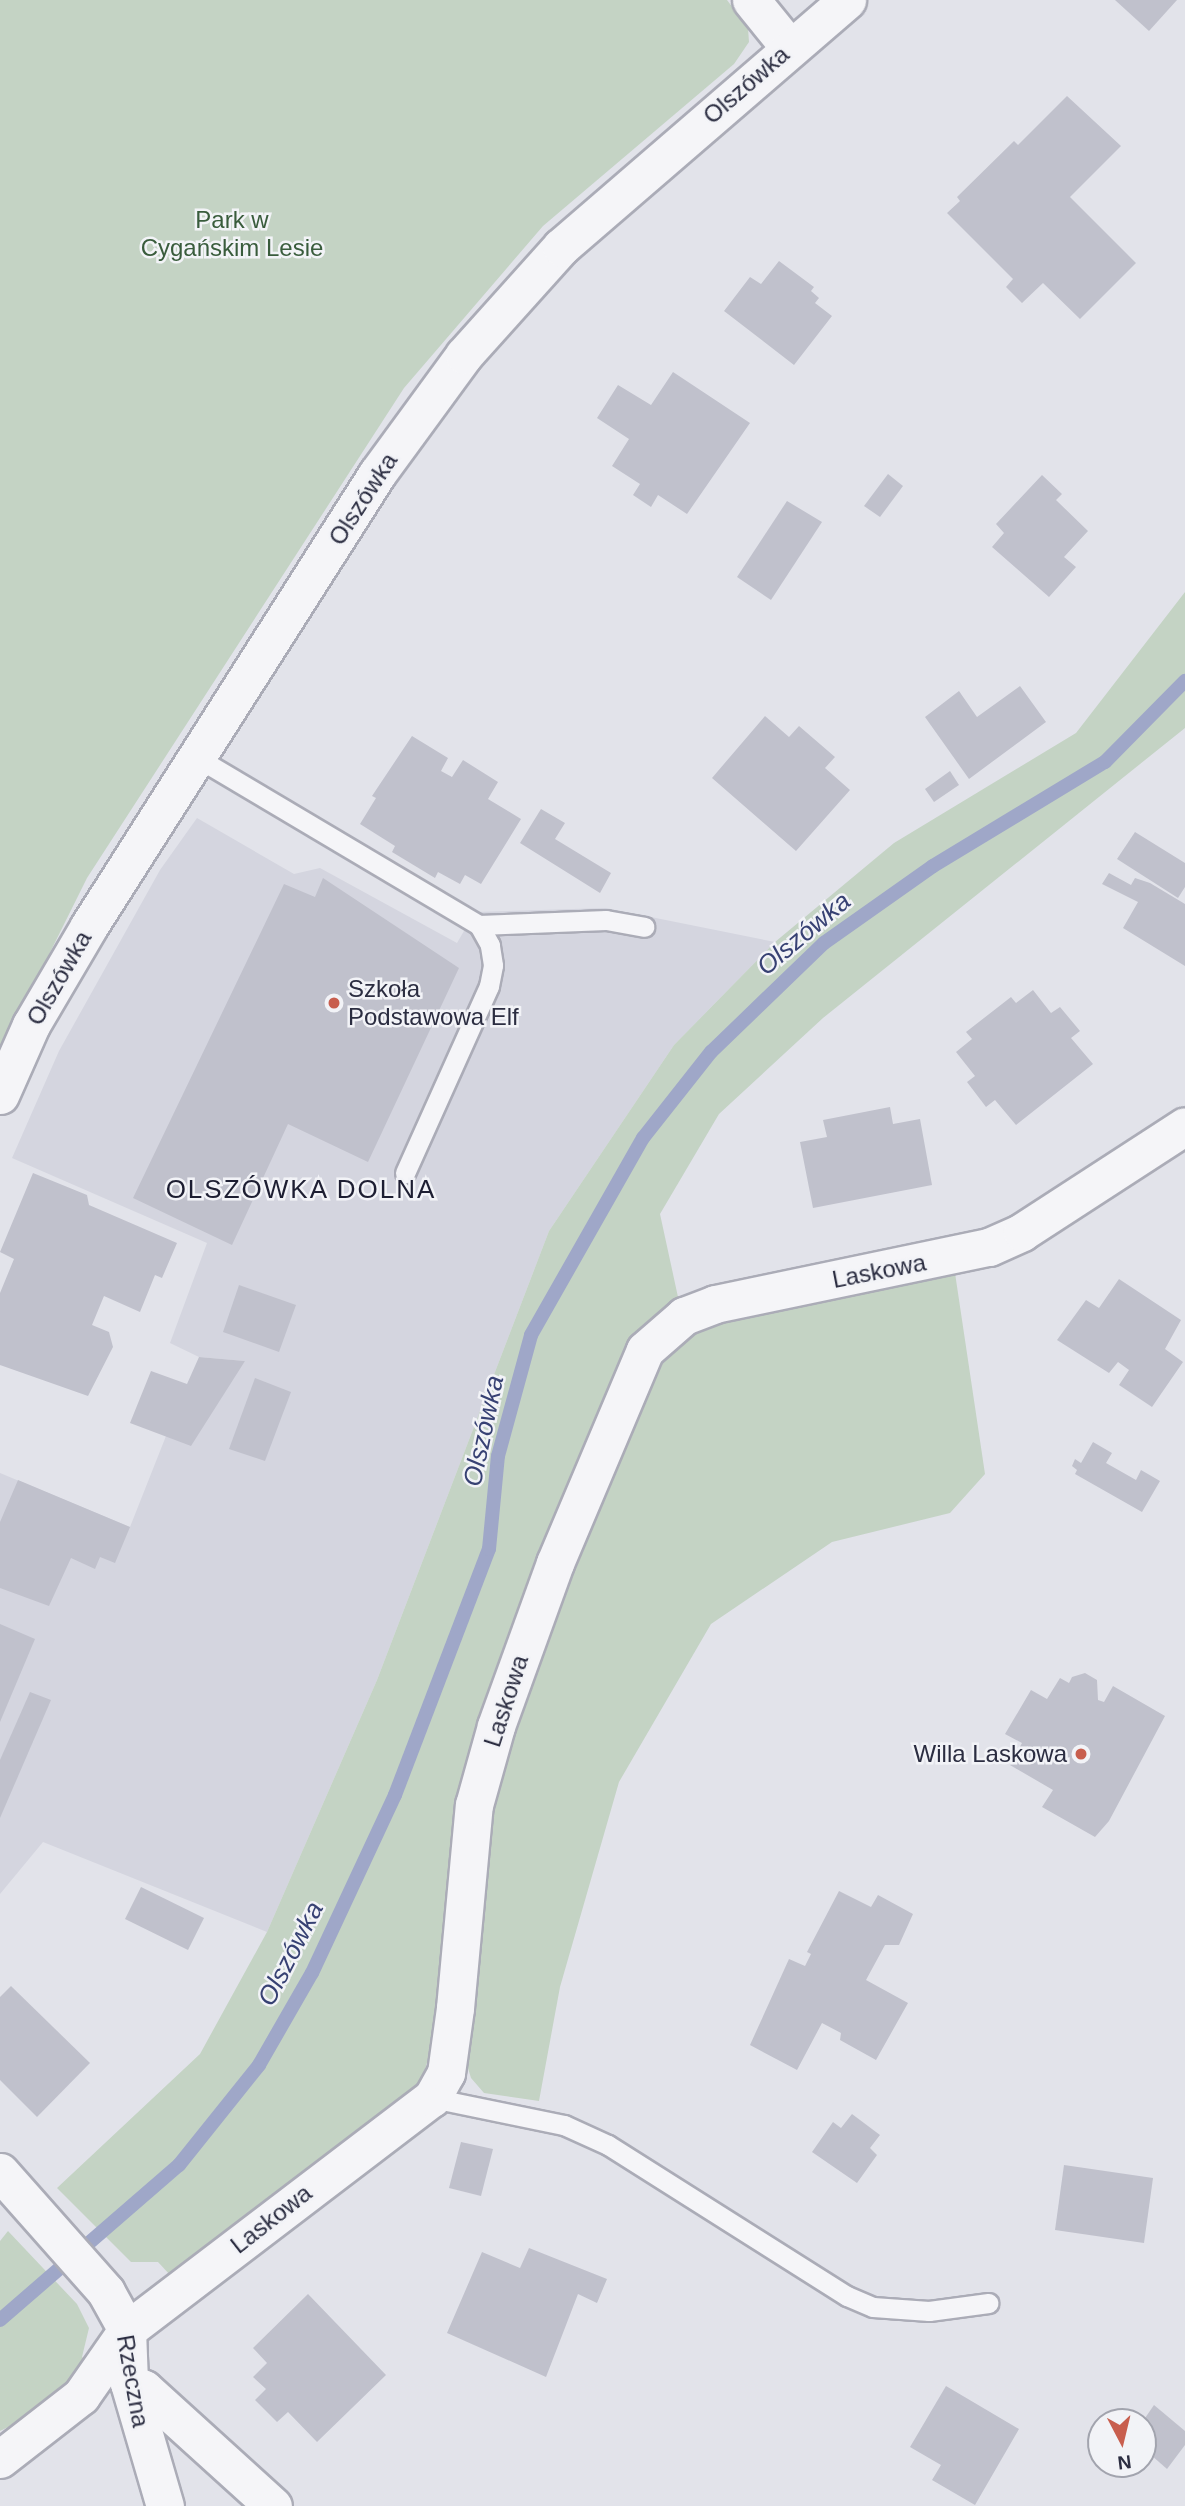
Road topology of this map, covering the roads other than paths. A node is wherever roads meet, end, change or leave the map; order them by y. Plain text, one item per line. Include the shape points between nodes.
1 (751, 0) edge
2 (847, 0) edge
3 (789, 47) junction
4 (196, 757) junction
5 (479, 925) junction
6 (644, 927) dead end
7 (0, 1096) edge
8 (1185, 1126) edge
9 (405, 1173) dead end
10 (432, 2098) junction
11 (0, 2172) edge
12 (988, 2303) dead end
13 (127, 2330) junction
14 (129, 2383) junction
15 (0, 2459) edge
16 (165, 2506) edge
17 (273, 2506) edge

1 - 3 street
2 - 3 street, Olszówka
3 - 4 street, Olszówka via 561,247 464,355 377,474
4 - 5 lane
4 - 7 street, Olszówka via 44,1003
5 - 6 lane via 606,920
5 - 9 lane via 490,944 489,986
8 - 10 street, Laskowa via 1022,1232 989,1247 715,1304 684,1316 645,1350 555,1563 496,1726 474,1805 446,2073
10 - 12 lane via 553,2122 608,2145 847,2296 873,2307 929,2311
10 - 13 street, Laskowa
11 - 13 street, Rzeczna via 106,2292
13 - 14 street, Rzeczna
13 - 15 street, Laskowa via 81,2396
14 - 16 street, Rzeczna
14 - 17 street via 144,2389

